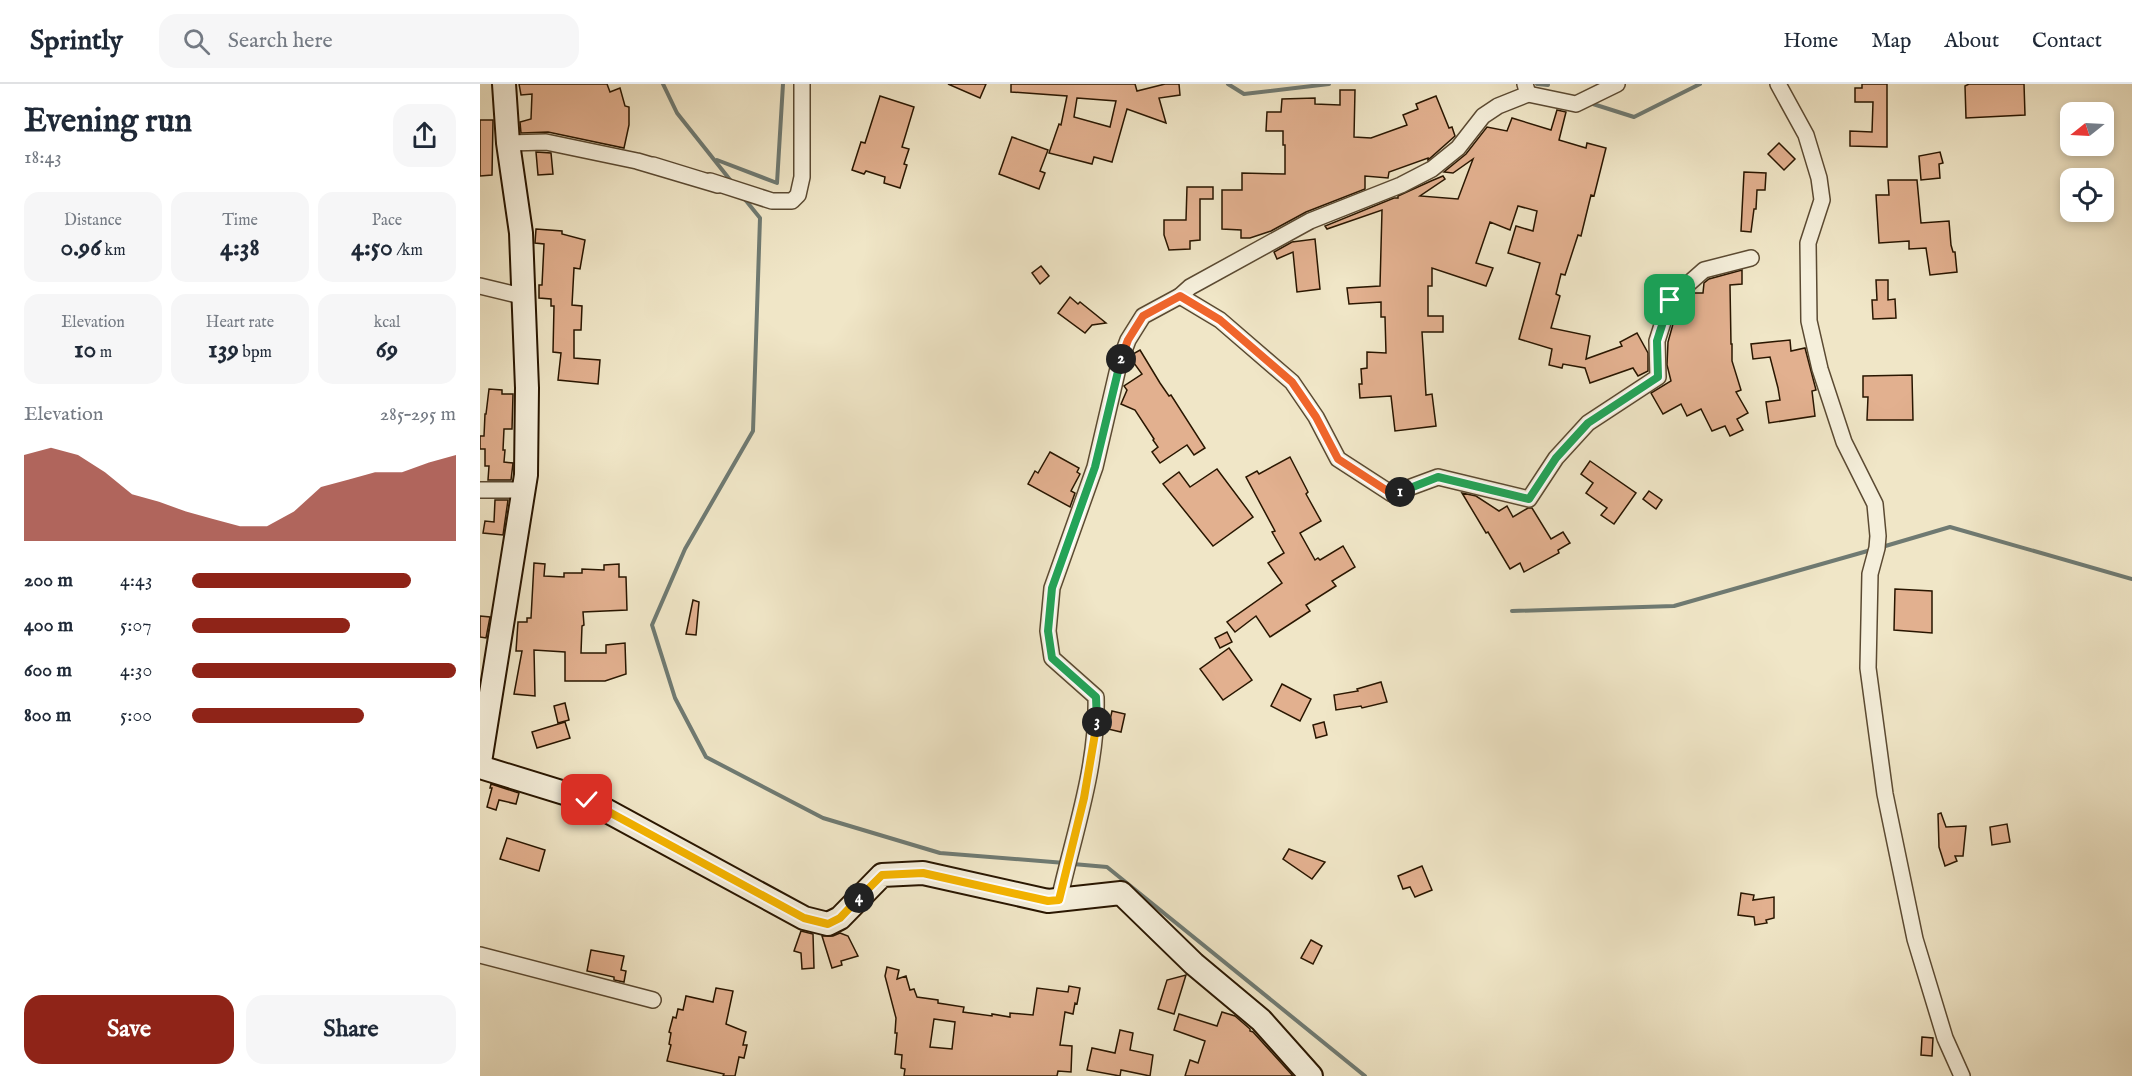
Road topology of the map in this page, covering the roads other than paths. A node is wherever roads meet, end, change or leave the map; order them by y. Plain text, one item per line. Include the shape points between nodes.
1 (504, 84) edge
2 (802, 84) edge
3 (1617, 84) edge
4 (1778, 84) edge
5 (1526, 89) edge
6 (508, 143) junction
7 (1750, 258) dead end
8 (480, 286) edge
9 (1180, 296) junction
10 (525, 297) junction
11 (480, 490) edge
12 (525, 490) junction
13 (480, 762) edge
14 (480, 766) edge
15 (1059, 900) junction
16 (480, 955) edge
17 (653, 1000) dead end
18 (1311, 1076) edge
19 (1962, 1076) edge

1 - 6 street
2 - 6 street via 802,177 798,195 792,201 772,201 637,161 546,142
3 - 5 street via 1576,104
4 - 19 street via 1795,112 1819,178 1822,200 1808,243 1809,321 1820,369 1844,442 1877,512 1877,548 1870,574 1868,668 1885,794 1915,939 1945,1038
5 - 9 street via 1483,116 1458,148 1432,169 1311,221
6 - 10 street via 521,233
7 - 9 street via 1704,270 1670,300 1657,341 1658,377 1588,423 1556,458 1529,499 1438,477 1392,494 1338,459 1292,382 1220,320
8 - 10 street
9 - 15 street via 1143,316 1128,340 1095,467 1052,588 1048,631 1052,658 1096,697 1097,728
10 - 12 street
11 - 12 street
12 - 13 street
14 - 15 street via 587,800 804,918 828,924 840,918 882,875 923,873 1048,901
15 - 18 street via 1121,894 1194,964 1262,1020
16 - 17 street

